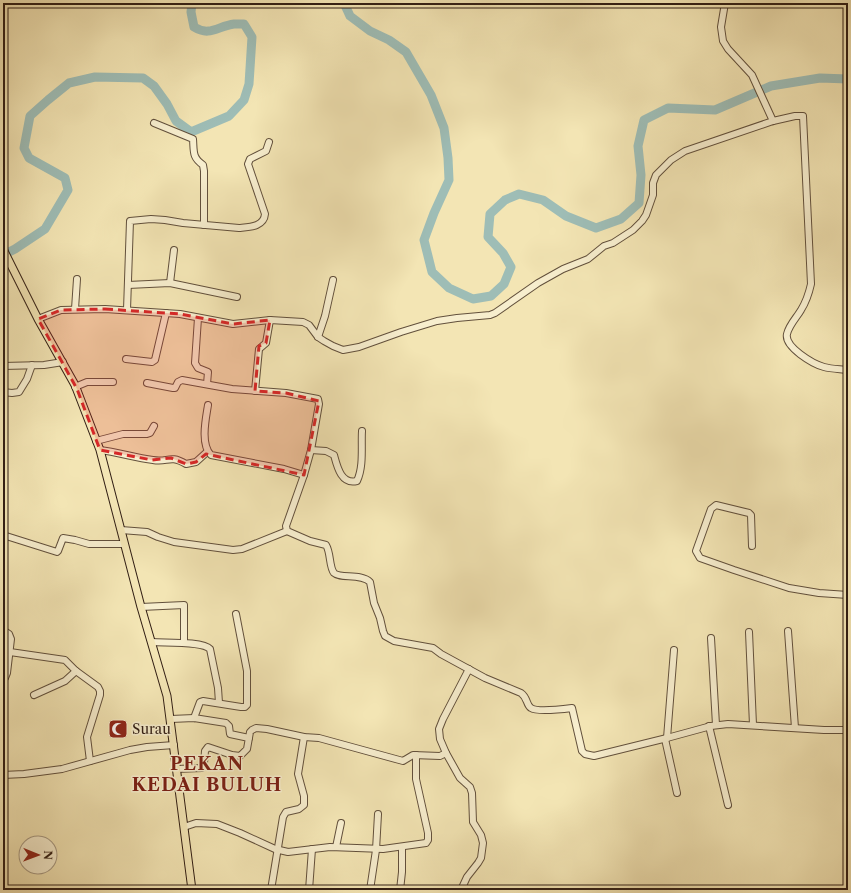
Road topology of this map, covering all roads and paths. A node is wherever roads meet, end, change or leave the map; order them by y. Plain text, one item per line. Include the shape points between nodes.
1 (724, 3) edge
2 (773, 121) junction
3 (154, 123) dead end
4 (269, 142) dead end
5 (204, 225) junction
6 (3, 249) edge
7 (174, 250) dead end
8 (77, 279) dead end
9 (333, 280) dead end
10 (170, 283) junction
11 (128, 285) junction
12 (237, 297) dead end
13 (75, 309) junction
14 (127, 310) junction
15 (166, 313) junction
16 (198, 318) junction
17 (38, 319) junction
18 (270, 320) junction
19 (318, 337) junction
20 (126, 359) dead end
21 (63, 362) junction
22 (3, 366) edge
23 (32, 366) junction
24 (848, 370) edge
25 (113, 382) dead end
26 (147, 383) dead end
27 (207, 384) junction
28 (76, 387) junction
29 (256, 391) junction
30 (3, 392) edge
31 (208, 405) dead end
32 (154, 426) dead end
33 (362, 431) dead end
34 (96, 441) junction
35 (100, 450) junction
36 (311, 450) junction
37 (208, 452) junction
38 (304, 476) junction
39 (121, 530) junction
40 (287, 531) junction
41 (3, 535) edge
42 (124, 544) junction
43 (752, 546) dead end
44 (848, 595) edge
45 (141, 607) junction
46 (236, 614) dead end
47 (3, 630) edge
48 (788, 631) dead end
49 (750, 632) dead end
50 (711, 638) dead end
51 (152, 642) junction
52 (184, 643) junction
53 (674, 650) dead end
54 (10, 652) junction
55 (469, 669) junction
56 (76, 671) junction
57 (3, 678) edge
58 (34, 695) dead end
59 (219, 703) junction
60 (194, 718) junction
61 (171, 719) junction
62 (713, 725) junction
63 (753, 725) junction
64 (796, 728) junction
65 (848, 730) edge
66 (304, 737) junction
67 (249, 738) junction
68 (666, 739) junction
69 (174, 746) junction
70 (446, 753) junction
71 (416, 755) junction
72 (90, 761) junction
73 (176, 769) junction
74 (3, 774) edge
75 (677, 793) dead end
76 (728, 805) dead end
77 (378, 814) dead end
78 (340, 823) dead end
79 (184, 827) junction
80 (336, 847) junction
81 (402, 848) junction
82 (312, 849) junction
83 (277, 850) junction
84 (376, 850) junction
85 (192, 890) edge
86 (271, 890) edge
87 (309, 890) edge
88 (370, 890) edge
89 (400, 890) edge
90 (461, 890) edge

1 - 2 street via 721,27 723,40 757,83
2 - 19 street via 685,150 656,175 646,215 633,230 604,246 588,259 562,269 538,283 490,315 437,321 367,345 343,350
2 - 24 street via 803,116 804,126 811,284 806,301 787,338 796,350 814,363
3 - 5 street via 193,140 194,155 203,165 204,171
4 - 5 street via 268,149 250,159 248,164 265,214 263,222 238,228
5 - 11 street via 165,220 130,221
6 - 17 main road
7 - 10 street
8 - 13 street
9 - 19 street
10 - 11 street
10 - 12 street
11 - 14 street
13 - 14 street
13 - 17 street via 61,310
14 - 15 street
15 - 16 street
15 - 20 street via 155,360 152,362
16 - 18 street via 233,324
16 - 27 street via 195,363 198,368 208,372
17 - 21 main road
18 - 19 street via 306,323
18 - 29 street via 266,343 259,349
21 - 23 street
21 - 28 main road
22 - 23 street
23 - 30 street via 19,392
25 - 28 street via 87,382
26 - 27 street via 173,388 182,380
27 - 29 street
28 - 34 main road
29 - 36 street via 318,399
31 - 37 street via 205,432
32 - 34 street via 147,434 123,434
33 - 36 street via 361,466 357,481 349,481 342,476 334,455 326,451
34 - 35 main road
35 - 37 street via 152,460 171,458 186,464 196,462
35 - 39 main road
36 - 38 street
37 - 38 street
38 - 40 street via 286,526
39 - 40 street via 147,532 174,542 233,550 242,549
39 - 42 main road
40 - 55 street via 326,545 332,569 337,574 364,578 370,582 385,636 394,641 432,648
41 - 42 street via 57,552 63,538 89,544
42 - 45 main road
43 - 44 street via 751,515 716,505 711,509 696,551 700,558 789,588
45 - 51 main road
45 - 52 street via 184,605
46 - 59 street via 247,671 247,705 241,707
47 - 54 street via 10,636
48 - 64 street
49 - 63 street
50 - 62 street
51 - 52 street
51 - 61 main road via 165,685
52 - 59 street via 207,646 210,649
53 - 68 street
54 - 56 street via 65,660
54 - 57 street via 7,673
55 - 68 street via 526,696 528,706 533,709 572,708 582,751 589,756
55 - 70 street via 440,724 439,733
56 - 58 street via 65,681
56 - 72 street via 100,691 87,737
59 - 60 street via 200,702
60 - 61 street
60 - 67 street via 226,723 230,734
61 - 69 main road
62 - 63 street
62 - 68 street
62 - 76 street
63 - 64 street
64 - 65 street
66 - 67 street via 256,728 252,730
66 - 71 street via 323,739 402,761
66 - 83 street via 298,774 304,805 284,814
67 - 73 street via 246,752 240,756 208,747 204,751 202,768
68 - 75 street
69 - 72 street via 147,747
69 - 73 main road
70 - 71 street via 440,756
70 - 90 street via 460,778 470,787 473,822 483,844 481,858
71 - 81 street via 416,779 428,840 426,843
72 - 74 street via 62,769
73 - 79 main road
77 - 84 street
78 - 80 street
79 - 83 street via 193,823 217,824
79 - 85 main road
80 - 82 street
80 - 84 street
81 - 84 street
81 - 89 street
82 - 83 street via 288,852
82 - 87 street
83 - 86 street
84 - 88 street

